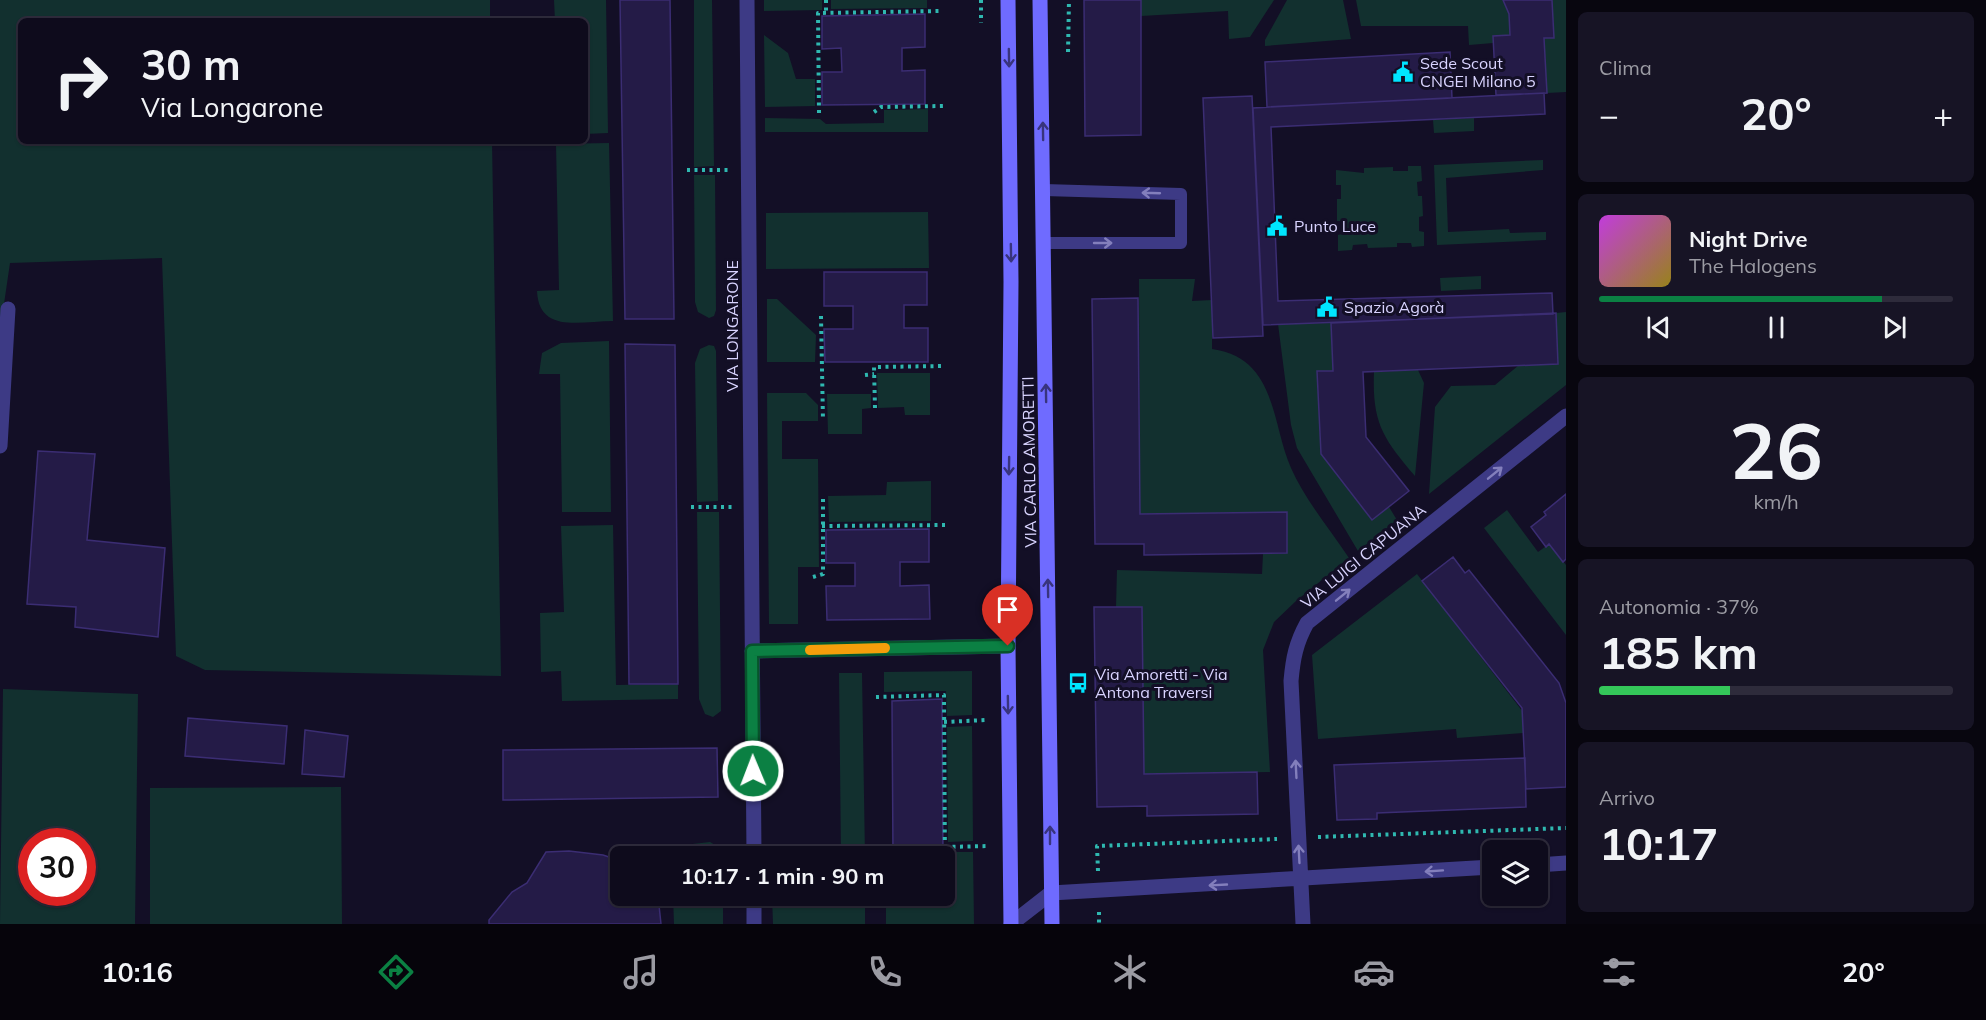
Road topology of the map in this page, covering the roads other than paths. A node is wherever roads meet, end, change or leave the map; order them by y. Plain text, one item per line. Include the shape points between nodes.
1 (747, 0) edge
2 (1008, 0) edge
3 (1040, 0) edge
4 (1044, 190) junction
5 (1044, 243) junction
6 (8, 309) dead end
7 (1566, 416) edge
8 (0, 446) edge
9 (1008, 646) junction
10 (752, 651) junction
11 (754, 846) edge
12 (1566, 863) edge
13 (1548, 864) edge
14 (1482, 868) edge
15 (1301, 880) junction
16 (1051, 893) junction
17 (754, 906) edge
18 (754, 924) edge
19 (1011, 924) edge
20 (1052, 924) edge
21 (1302, 924) edge

1 - 10 street, VIA LONGARONE
2 -> 9 street, VIA CARLO AMORETTI
4 -> 3 street, VIA CARLO AMORETTI
4 - 5 street, VIA CARLO AMORETTI
5 -> 4 lane via 1181,243 1181,194
16 -> 5 street, VIA CARLO AMORETTI
6 - 8 street
15 -> 7 street, VIA LUIGI CAPUANA via 1291,681 1293,655 1307,623
9 - 10 street
9 -> 19 street, VIA CARLO AMORETTI
10 - 11 street, VIA LONGARONE
12 - 13 street
14 -> 15 street
15 -> 16 street
15 - 21 street, VIA LUIGI CAPUANA
16 - 19 street
16 - 20 street, VIA CARLO AMORETTI
17 - 18 street

